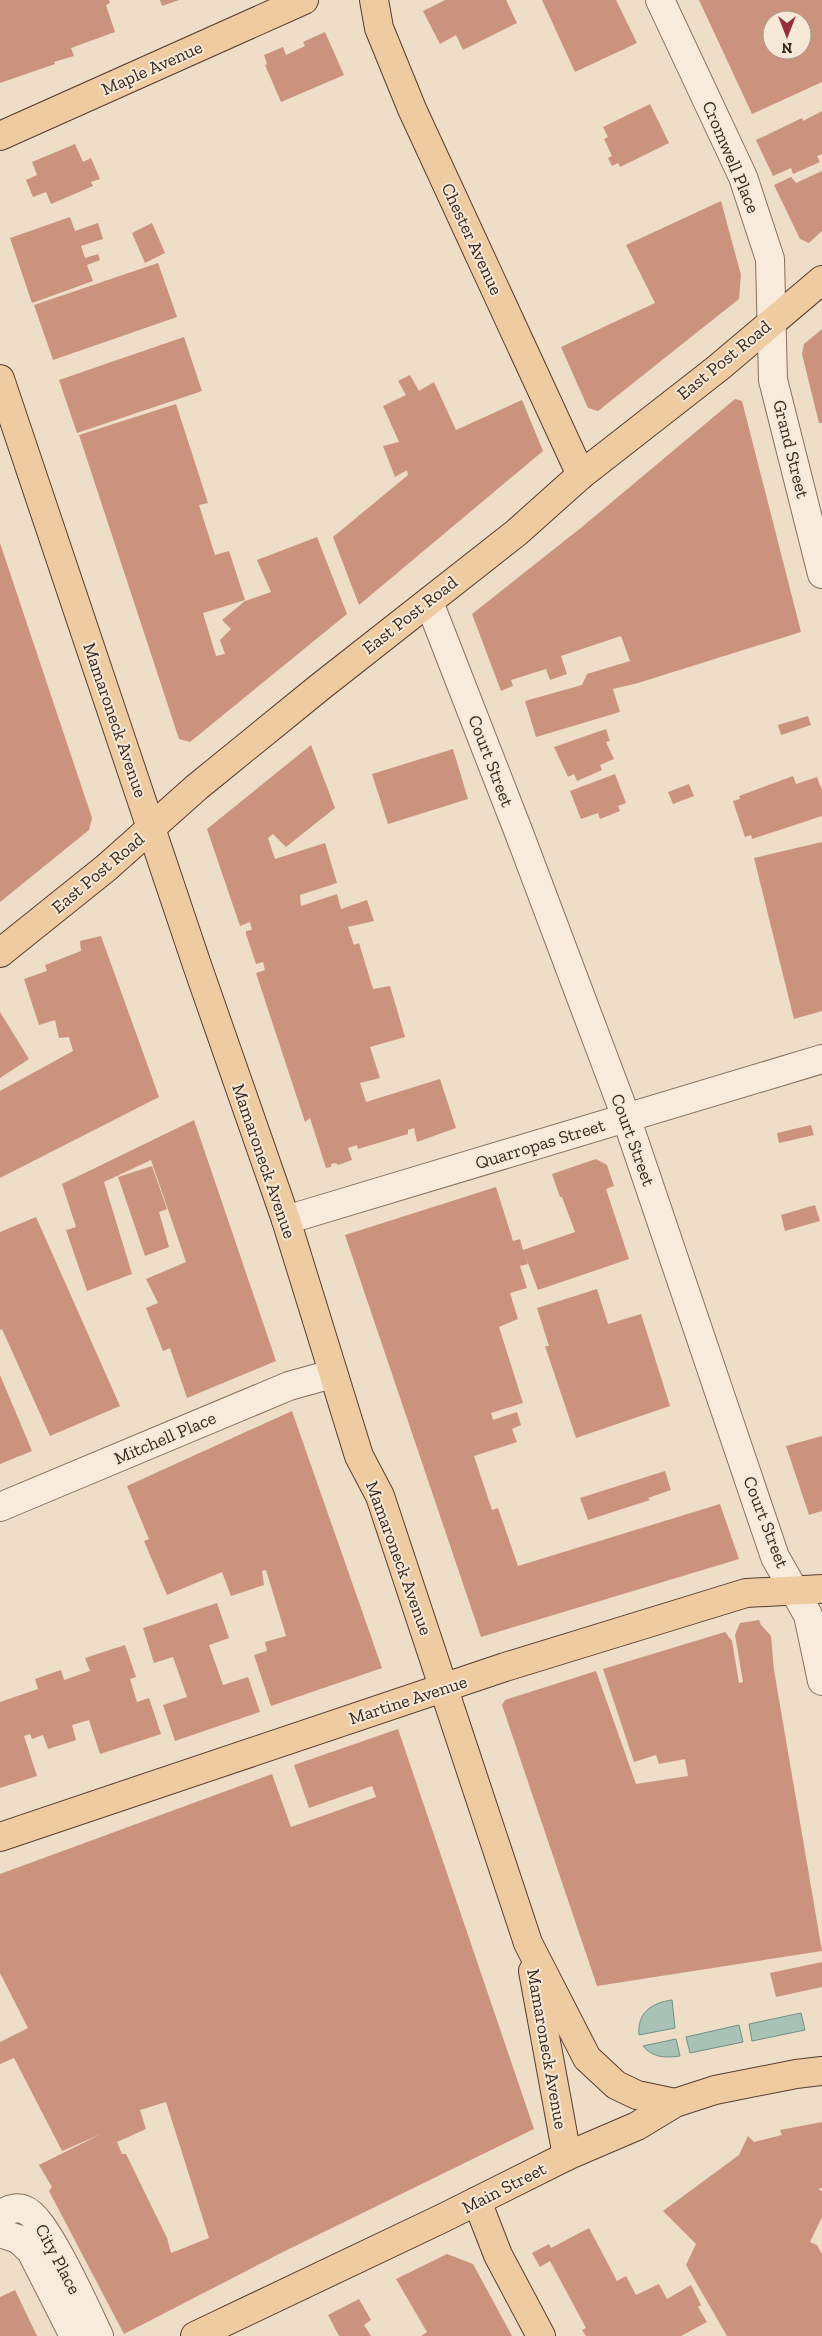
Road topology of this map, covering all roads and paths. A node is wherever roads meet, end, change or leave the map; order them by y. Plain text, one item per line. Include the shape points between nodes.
1 (304, 0) edge
2 (374, 0) edge
3 (660, 0) edge
4 (0, 136) edge
5 (822, 280) edge
6 (772, 322) junction
7 (0, 379) edge
8 (581, 475) junction
9 (822, 574) edge
10 (428, 602) junction
11 (151, 828) junction
12 (0, 953) edge
13 (822, 1059) edge
14 (626, 1117) junction
15 (286, 1220) junction
16 (332, 1374) junction
17 (0, 1507) edge
18 (822, 1588) edge
19 (794, 1590) junction
20 (822, 1681) edge
21 (443, 1688) junction
22 (0, 1837) edge
23 (528, 1942) junction
24 (822, 2071) edge
25 (675, 2103) junction
26 (567, 2156) junction
27 (478, 2201) junction
28 (0, 2215) edge
29 (0, 2234) edge
30 (74, 2336) edge
31 (99, 2336) edge
32 (195, 2336) edge
33 (541, 2336) edge

1 - 4 main road, Maple Avenue
2 - 8 main road, Chester Avenue via 379,28 412,109
3 - 6 street, Cromwell Place via 743,178 770,259
5 - 6 main road, East Post Road
6 - 8 main road, East Post Road
6 - 9 street, Grand Street via 773,380
7 - 11 main road, Mamaroneck Avenue
8 - 10 main road, East Post Road via 516,533
10 - 11 main road, East Post Road
10 - 14 street, Court Street via 520,833
11 - 12 main road, East Post Road
11 - 15 main road, Mamaroneck Avenue
13 - 14 street, Quarropas Street
14 - 15 street, Quarropas Street
14 - 19 street, Court Street via 775,1557
15 - 16 main road, Mamaroneck Avenue
16 - 17 street, Mitchell Place via 281,1390
16 - 21 main road, Mamaroneck Avenue via 359,1456 380,1496
18 - 19 main road, Martine Avenue
19 - 20 street, Court Street via 808,1615
19 - 21 main road, Martine Avenue via 746,1593
21 - 22 main road, Martine Avenue
21 - 23 main road, Mamaroneck Avenue
23 - 25 main road, Mamaroneck Avenue via 587,2058 616,2084 638,2095
23 - 26 main road, Mamaroneck Avenue
24 - 25 main road, Main Street via 715,2090
25 - 26 main road, Main Street via 637,2126
26 - 27 main road, Main Street
27 - 32 main road, Main Street
27 - 33 main road via 498,2255
28 - 31 street, City Place via 14,2208 25,2209 34,2215
29 - 30 street, City Place via 18,2239 31,2251

